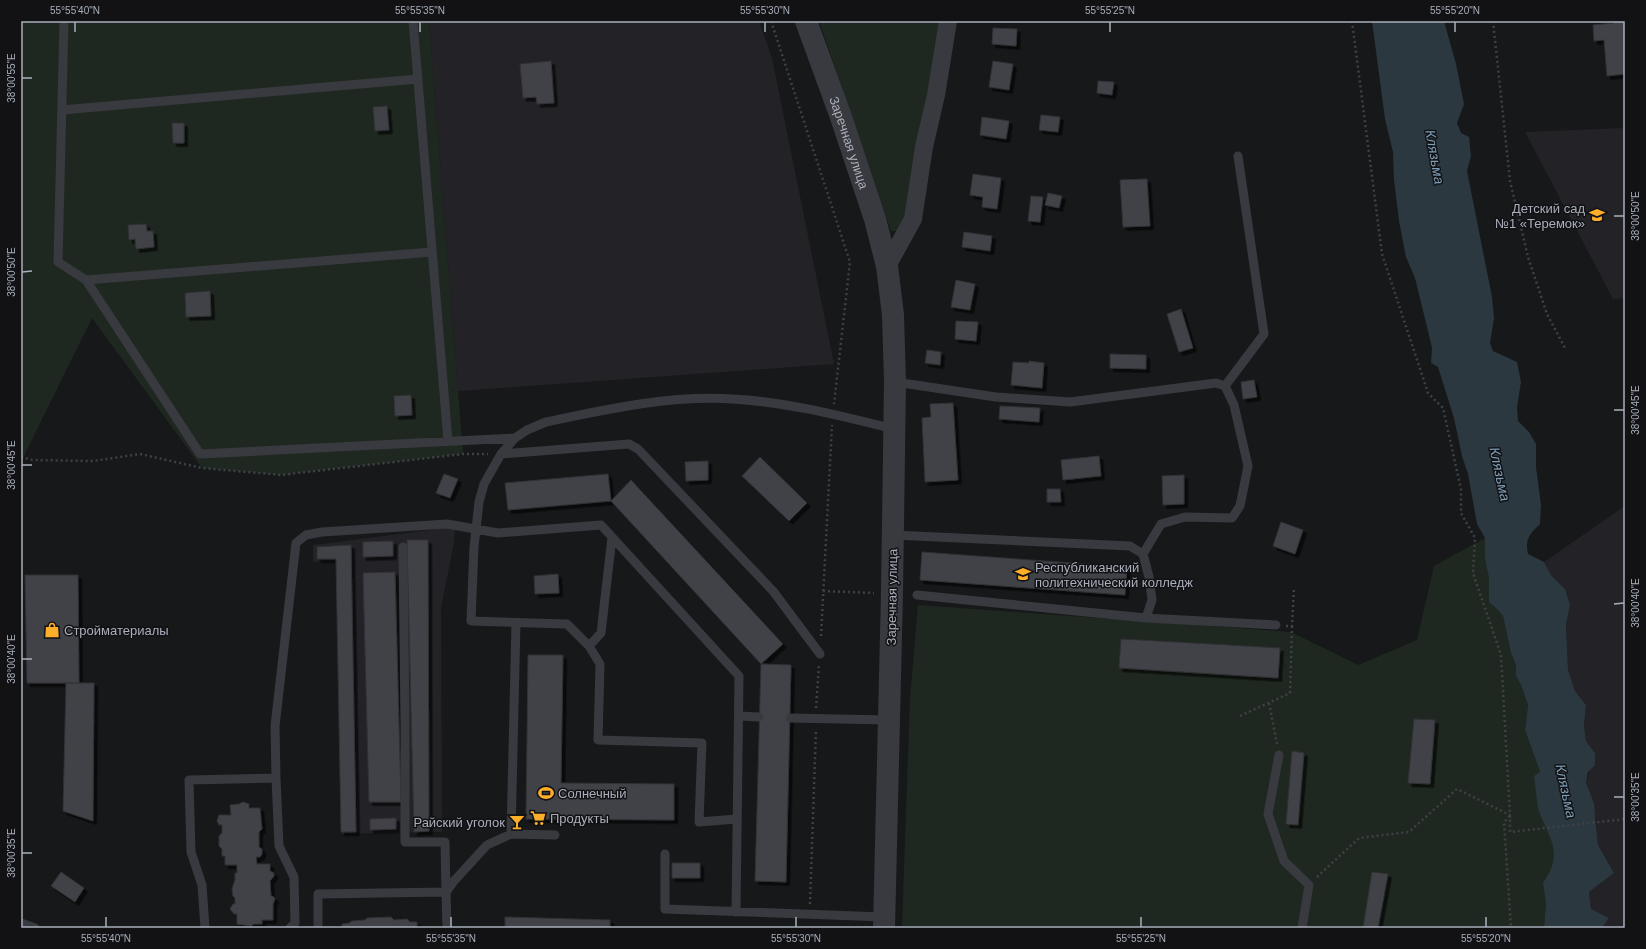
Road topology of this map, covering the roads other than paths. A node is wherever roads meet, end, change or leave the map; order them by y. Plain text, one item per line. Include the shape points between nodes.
1 (64, 21) edge
2 (413, 21) edge
3 (806, 21) edge
4 (948, 21) edge
5 (418, 79) junction
6 (62, 110) junction
7 (1238, 156) dead end
8 (432, 252) junction
9 (886, 266) junction
10 (86, 280) junction
11 (895, 382) junction
12 (1225, 386) junction
13 (894, 429) junction
14 (515, 438) junction
15 (448, 441) junction
16 (501, 454) junction
17 (475, 529) junction
18 (893, 535) junction
19 (612, 537) junction
20 (402, 547) dead end
21 (1144, 554) junction
22 (917, 595) dead end
23 (1146, 618) junction
24 (516, 623) junction
25 (1276, 625) road end
26 (589, 646) junction
27 (820, 654) dead end
28 (739, 716) junction
29 (759, 717) dead end
30 (790, 718) dead end
31 (890, 720) junction
32 (1279, 755) road end
33 (276, 778) junction
34 (737, 819) junction
35 (511, 834) junction
36 (555, 835) dead end
37 (665, 854) dead end
38 (446, 892) junction
39 (736, 912) junction
40 (21, 923) edge
41 (884, 923) edge
42 (35, 928) edge
43 (205, 928) edge
44 (290, 928) edge
45 (318, 928) edge
46 (446, 928) edge
47 (1302, 928) edge

1 - 6 lane
2 - 5 lane
3 - 9 street, Заречная улица via 875,219
4 - 9 street via 913,219
5 - 6 lane
5 - 8 lane
6 - 10 lane via 58,262
7 - 12 lane via 1264,334
8 - 10 lane
8 - 15 lane
9 - 11 street, Заречная улица via 893,314
10 - 15 lane via 200,454
11 - 12 lane via 996,397 1070,402 1216,383
11 - 13 street, Заречная улица
12 - 21 lane via 1234,405 1248,466 1240,506 1232,518 1185,517 1161,524
13 - 14 lane via 755,401 674,400 546,422
13 - 18 street, Заречная улица
14 - 15 lane
14 - 16 lane
16 - 17 lane via 484,484
16 - 27 lane via 629,444 638,449 773,591
17 - 19 lane via 498,533 601,525
17 - 24 lane via 471,621
17 - 33 lane via 447,524 322,532 306,535 296,542 275,726
18 - 21 lane via 1130,546
18 - 31 street, Заречная улица
19 - 26 lane via 600,633
19 - 28 lane via 739,676
20 - 38 lane via 405,842 445,842
21 - 23 lane via 1152,600
22 - 23 lane
23 - 25 lane
24 - 26 lane via 567,624
24 - 35 lane
26 - 34 lane via 600,664 598,740 702,743 699,822
28 - 29 lane
28 - 34 lane
30 - 31 lane
31 - 41 street, Заречная улица
32 - 47 lane via 1268,814 1284,861 1308,885
33 - 43 lane via 189,780 191,852 202,885
33 - 44 lane via 279,846 294,877 295,923
34 - 39 lane
35 - 36 lane
35 - 38 lane via 487,845
37 - 39 lane via 665,909
38 - 45 lane via 318,894
38 - 46 lane
39 - 41 lane
40 - 42 lane

